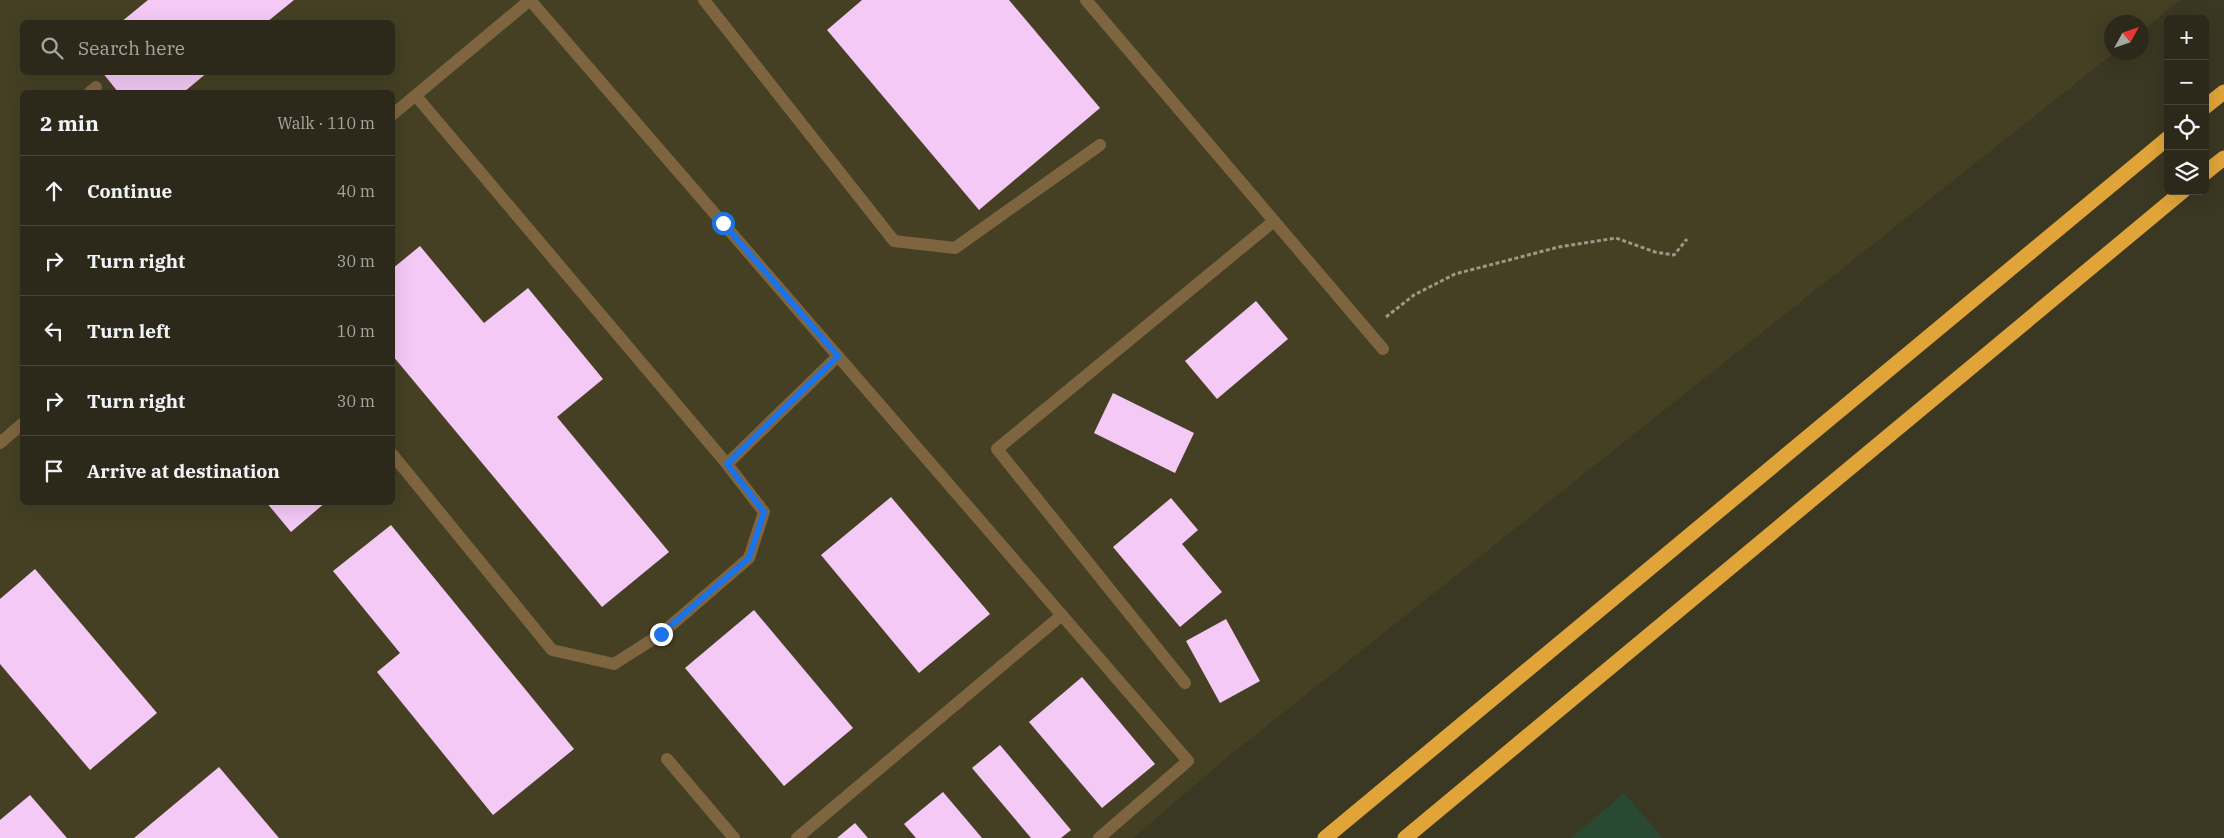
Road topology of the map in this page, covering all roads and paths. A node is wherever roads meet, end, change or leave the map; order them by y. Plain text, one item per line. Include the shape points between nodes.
1 (530, 0) edge
2 (704, 0) edge
3 (1086, 0) edge
4 (2224, 92) edge
5 (416, 96) junction
6 (2208, 105) edge
7 (395, 113) edge
8 (2164, 141) edge
9 (1100, 145) dead end
10 (2224, 158) edge
11 (2209, 170) edge
12 (2178, 195) edge
13 (1274, 220) junction
14 (1687, 239) dead end
15 (1369, 332) junction
16 (1383, 349) dead end
17 (838, 356) junction
18 (20, 426) edge
19 (0, 443) edge
20 (395, 458) edge
21 (727, 464) junction
22 (1062, 615) junction
23 (1185, 683) dead end
24 (667, 759) dead end
25 (1444, 806) junction
26 (1346, 820) junction
27 (734, 838) edge
28 (797, 838) edge
29 (1099, 838) edge
30 (1316, 838) edge
31 (1325, 838) edge
32 (1405, 838) edge
33 (1415, 838) edge

1 - 5 street
1 - 17 street
2 - 9 street via 894,240 955,248
3 - 13 street
4 - 6 highway
5 - 7 street
5 - 21 street
8 - 26 highway
10 - 11 highway
12 - 25 highway
13 - 15 street
13 - 23 street via 996,449
14 - 15 path via 1674,255 1616,238 1559,247 1455,274 1414,295
15 - 16 street
17 - 21 street
17 - 22 street
18 - 19 street
20 - 21 street via 552,650 614,664 661,634 749,558 764,512
22 - 28 street
22 - 29 street via 1188,761
24 - 27 street
25 - 32 highway
25 - 33 highway
26 - 30 highway
26 - 31 highway

